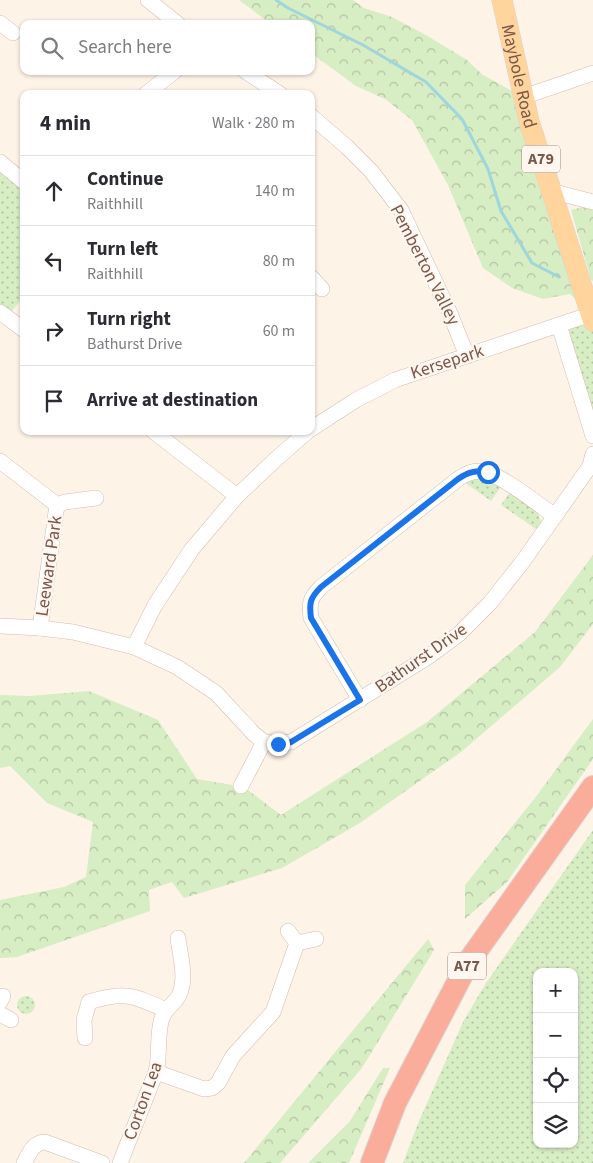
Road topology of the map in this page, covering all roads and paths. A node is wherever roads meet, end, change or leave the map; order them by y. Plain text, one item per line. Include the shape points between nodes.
1 (148, 0) edge
2 (502, 0) edge
3 (173, 20) edge
4 (0, 22) edge
5 (12, 33) dead end
6 (593, 73) edge
7 (170, 75) edge
8 (251, 75) edge
9 (151, 90) edge
10 (274, 90) edge
11 (523, 97) junction
12 (315, 119) edge
13 (0, 162) edge
14 (20, 179) edge
15 (551, 191) junction
16 (593, 202) edge
17 (315, 281) edge
18 (322, 289) dead end
19 (589, 293) edge
20 (0, 312) edge
21 (592, 318) edge
22 (559, 325) junction
23 (20, 327) edge
24 (467, 356) junction
25 (315, 424) edge
26 (158, 435) edge
27 (302, 435) edge
28 (593, 436) edge
29 (593, 454) edge
30 (0, 461) edge
31 (236, 496) junction
32 (96, 498) dead end
33 (58, 505) junction
34 (555, 516) junction
35 (0, 626) edge
36 (40, 628) junction
37 (134, 647) junction
38 (360, 700) junction
39 (264, 742) junction
40 (241, 786) dead end
41 (593, 787) edge
42 (178, 938) dead end
43 (316, 939) dead end
44 (166, 1010) junction
45 (85, 1038) dead end
46 (156, 1072) junction
47 (24, 1163) edge
48 (102, 1163) edge
49 (120, 1163) edge
50 (372, 1163) edge

1 - 3 street
2 - 11 main road, Maybole Road / A79
4 - 5 street
6 - 11 street
7 - 9 street
8 - 10 street
11 - 15 main road, Maybole Road / A79
12 - 24 street, Pemberton Valley via 371,171 400,210
13 - 14 street
15 - 16 street
15 - 19 main road, Maybole Road / A79
17 - 18 street
19 - 21 main road, Maybole Road / A79
20 - 23 street
21 - 22 street, Kersepark
22 - 24 street, Kersepark
22 - 28 street
24 - 25 street, Kersepark via 394,380
26 - 31 street
27 - 31 street, Kersepark
29 - 34 street, Bathurst Drive via 590,466
30 - 33 street, Leeward Park
31 - 37 street, Kersepark via 192,549 155,606
32 - 33 street, Leeward Park
33 - 36 street, Leeward Park
34 - 38 street, Bathurst Drive via 490,603 459,634
34 - 38 street via 494,475 468,472 321,587 312,596 311,618
35 - 36 street
36 - 37 street via 73,632
37 - 39 street via 178,667 216,693
38 - 39 street, Bathurst Drive via 291,742
39 - 40 street
41 - 50 highway, A77 via 469,961 395,1103
42 - 44 street, Corton Lea via 183,981 176,1000
43 - 46 street via 292,937 273,1012 233,1056 212,1088 204,1089
44 - 45 street via 133,996 85,998
44 - 46 street, Corton Lea via 161,1022
46 - 49 street, Corton Lea
47 - 48 street via 38,1142

